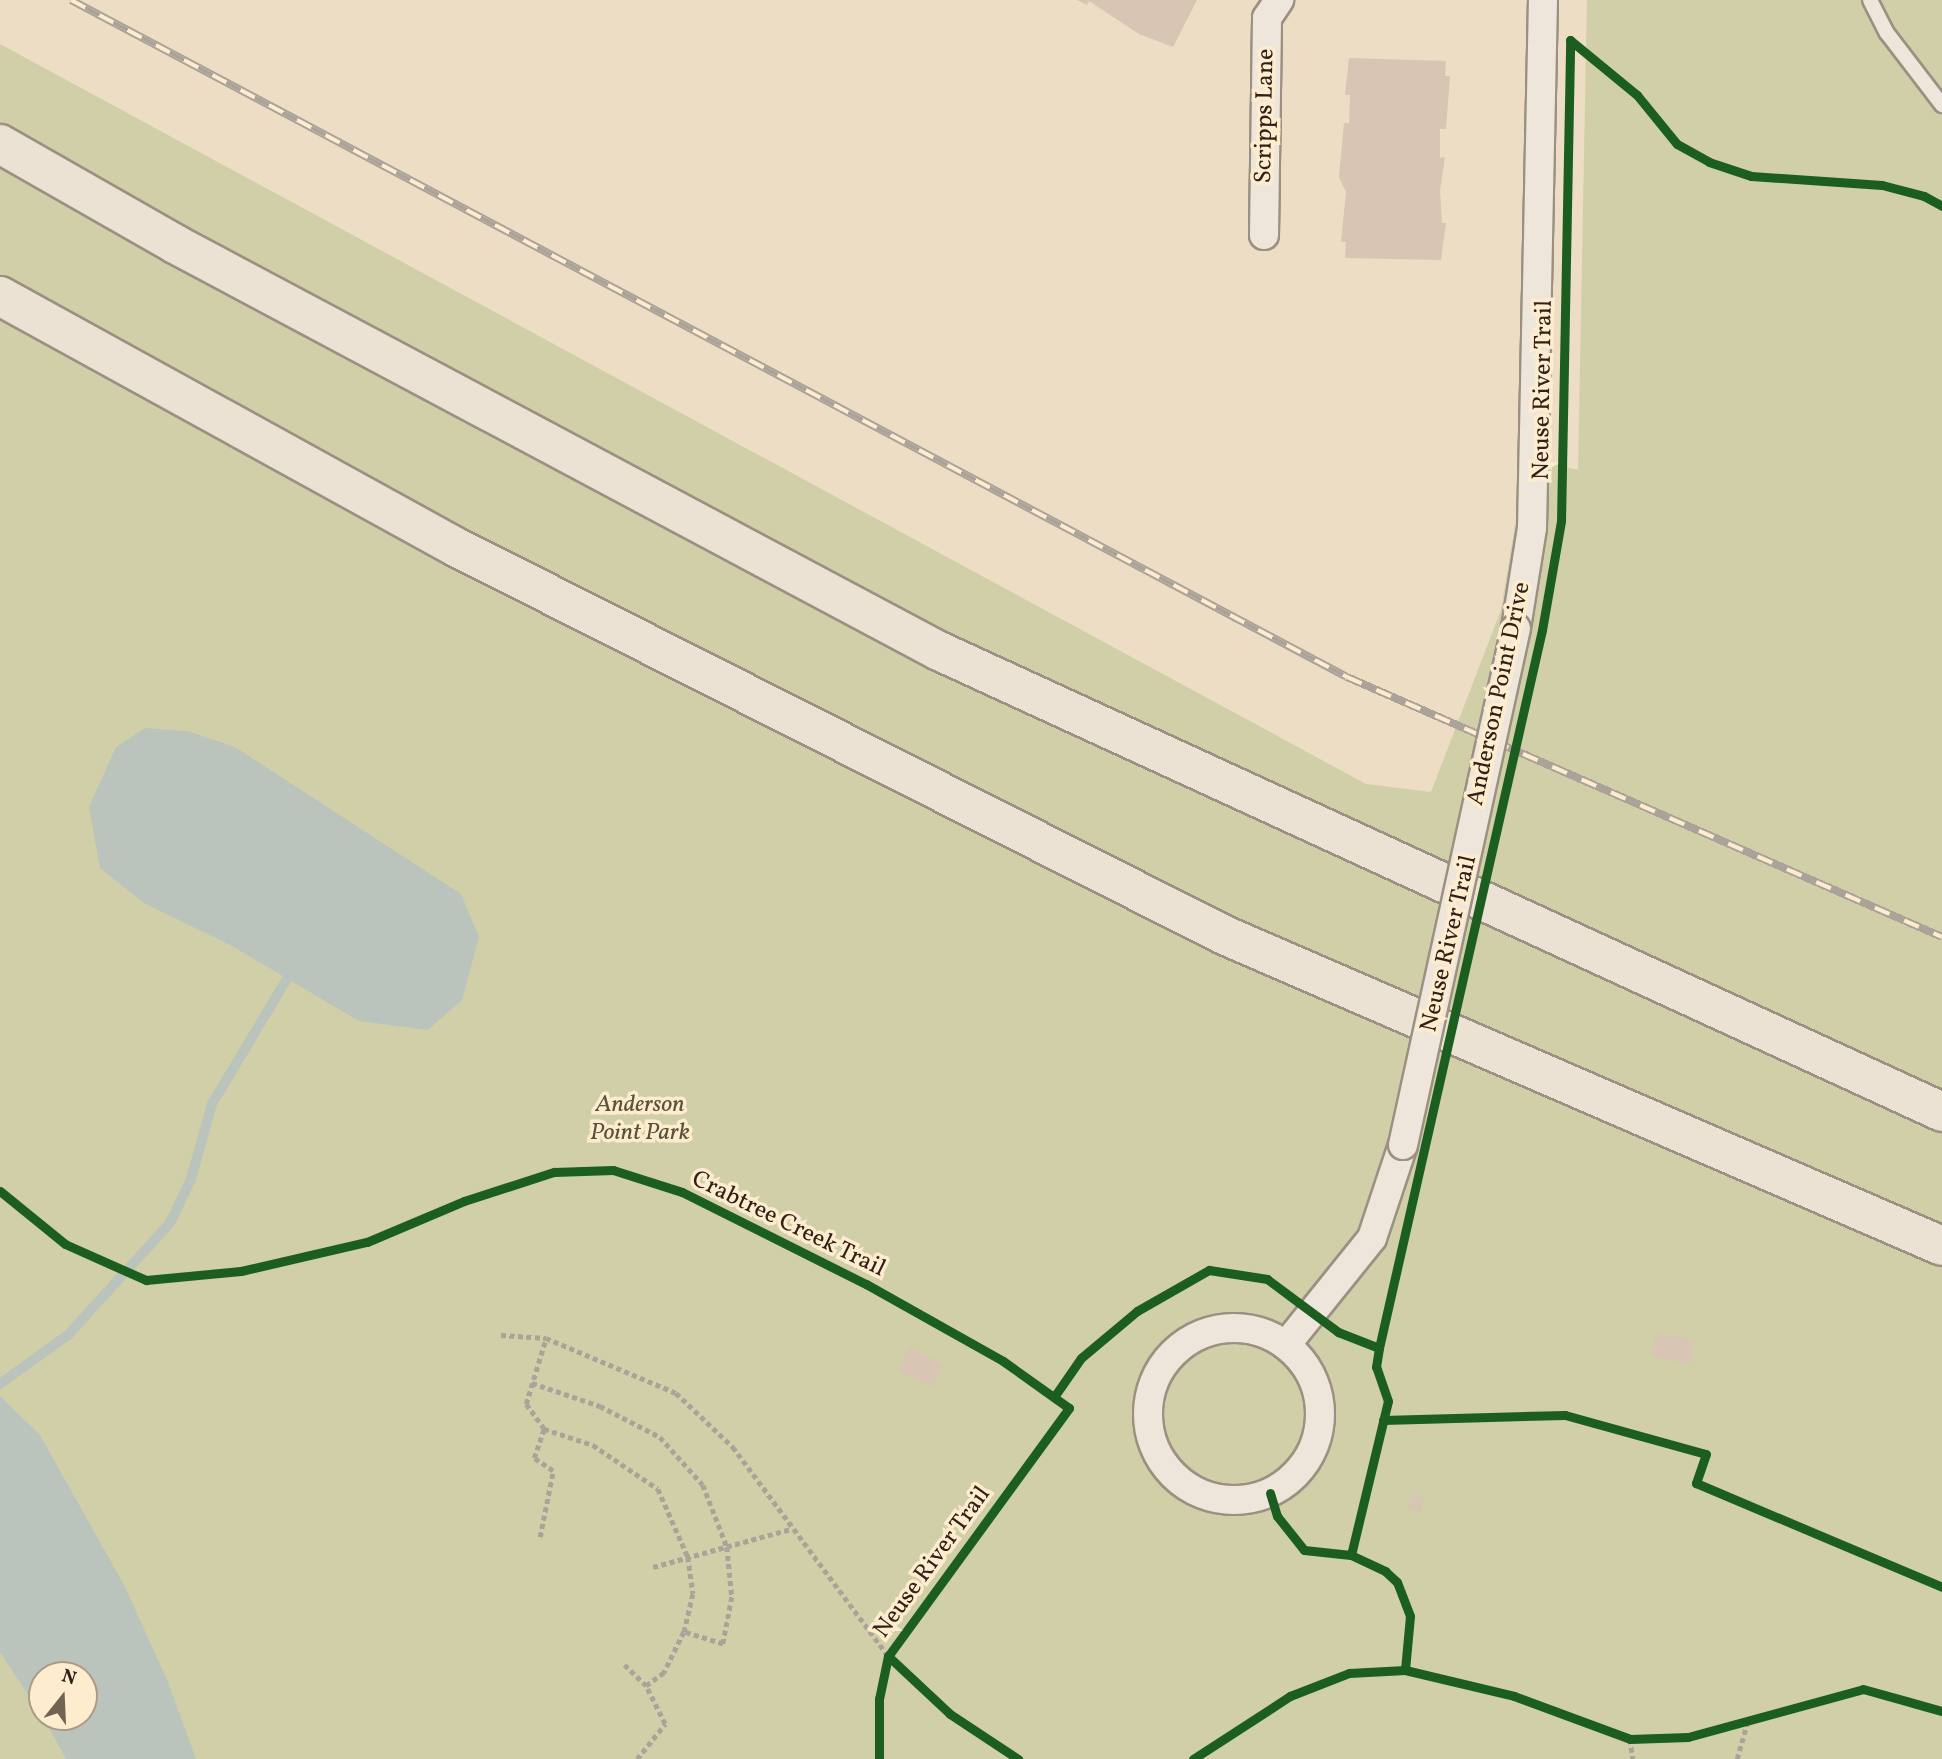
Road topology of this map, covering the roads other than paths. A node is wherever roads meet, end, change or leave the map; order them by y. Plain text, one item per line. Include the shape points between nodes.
1 (1279, 0) edge
2 (1544, 0) edge
3 (1870, 0) edge
4 (1942, 105) edge
5 (0, 144) edge
6 (1264, 235) dead end
7 (0, 296) edge
8 (1942, 1112) edge
9 (1942, 1246) edge
10 (1286, 1345) junction

1 - 6 street, Scripps Lane via 1268,18
2 - 10 street, Anderson Point Drive, bridge via 1532,528 1516,628 1403,1145 1372,1238
3 - 4 lane via 1887,33
5 - 8 highway via 188,251 939,651
7 - 9 highway via 454,546 1224,935
10 - 10 street via 1261,1332 1233,1328 1206,1332 1180,1345 1161,1366 1150,1392 1147,1419 1153,1447 1168,1470 1189,1489 1215,1499 1243,1501 1270,1493 1292,1478 1309,1458 1319,1433 1321,1407 1315,1384

